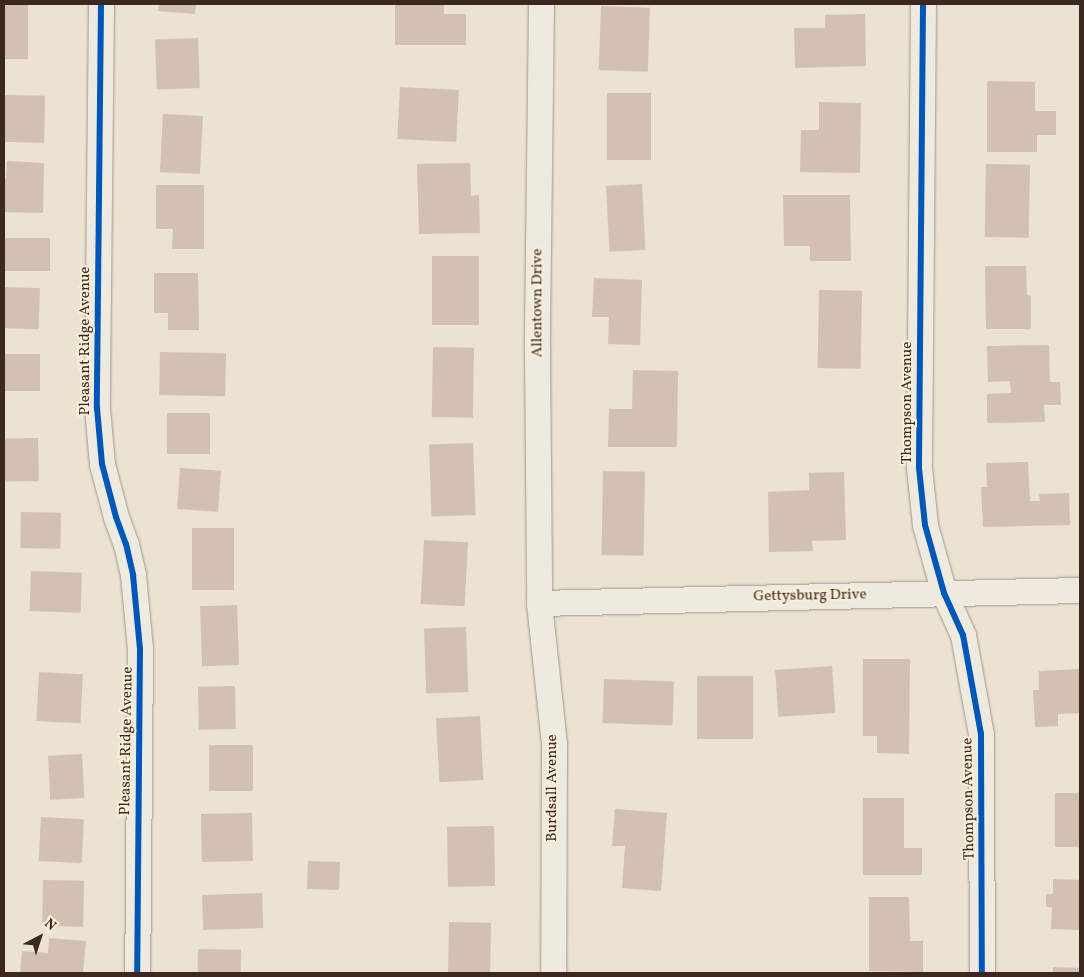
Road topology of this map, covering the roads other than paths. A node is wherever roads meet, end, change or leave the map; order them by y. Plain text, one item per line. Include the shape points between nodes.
1 (100, 4) edge
2 (541, 4) edge
3 (923, 4) edge
4 (1080, 590) edge
5 (944, 593) junction
6 (539, 603) junction
7 (137, 973) edge
8 (553, 973) edge
9 (982, 973) edge

1 - 7 street, Pleasant Ridge Avenue via 97,408 102,464 133,576 140,649
2 - 6 street, Allentown Drive via 537,350
3 - 5 street, Thompson Avenue via 919,468 925,525
4 - 5 street, Gettysburg Drive
5 - 6 street, Gettysburg Drive
5 - 9 street, Thompson Avenue via 963,635 981,734
6 - 8 street, Burdsall Avenue via 554,743

